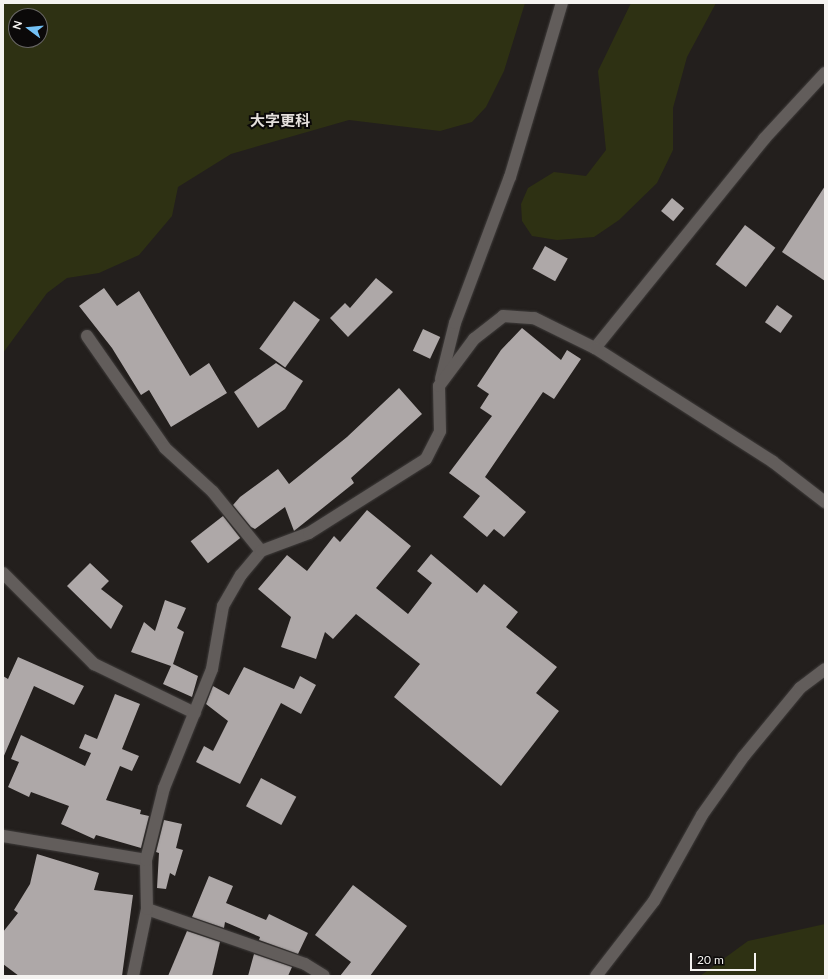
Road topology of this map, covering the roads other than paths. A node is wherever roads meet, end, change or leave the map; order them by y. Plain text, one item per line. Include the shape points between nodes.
1 (562, 3) edge
2 (825, 72) edge
3 (87, 336) dead end
4 (595, 348) junction
5 (439, 386) junction
6 (825, 502) edge
7 (261, 551) junction
8 (3, 572) edge
9 (825, 669) edge
10 (195, 713) junction
11 (3, 836) edge
12 (146, 860) junction
13 (148, 909) junction
14 (133, 976) edge
15 (324, 976) edge
16 (596, 976) edge

1 - 5 street via 510,177 455,323
2 - 4 street via 764,139
3 - 7 street via 165,448 213,492
4 - 5 street via 534,318 503,316 474,339
4 - 6 street via 773,462
5 - 7 street via 440,431 426,459 309,533
7 - 10 street via 241,575 223,606 212,669
8 - 10 street via 94,664
9 - 16 street via 800,688 744,756 702,815 654,901
10 - 12 street via 164,788
11 - 12 street
12 - 13 street
13 - 14 street
13 - 15 street via 305,964

